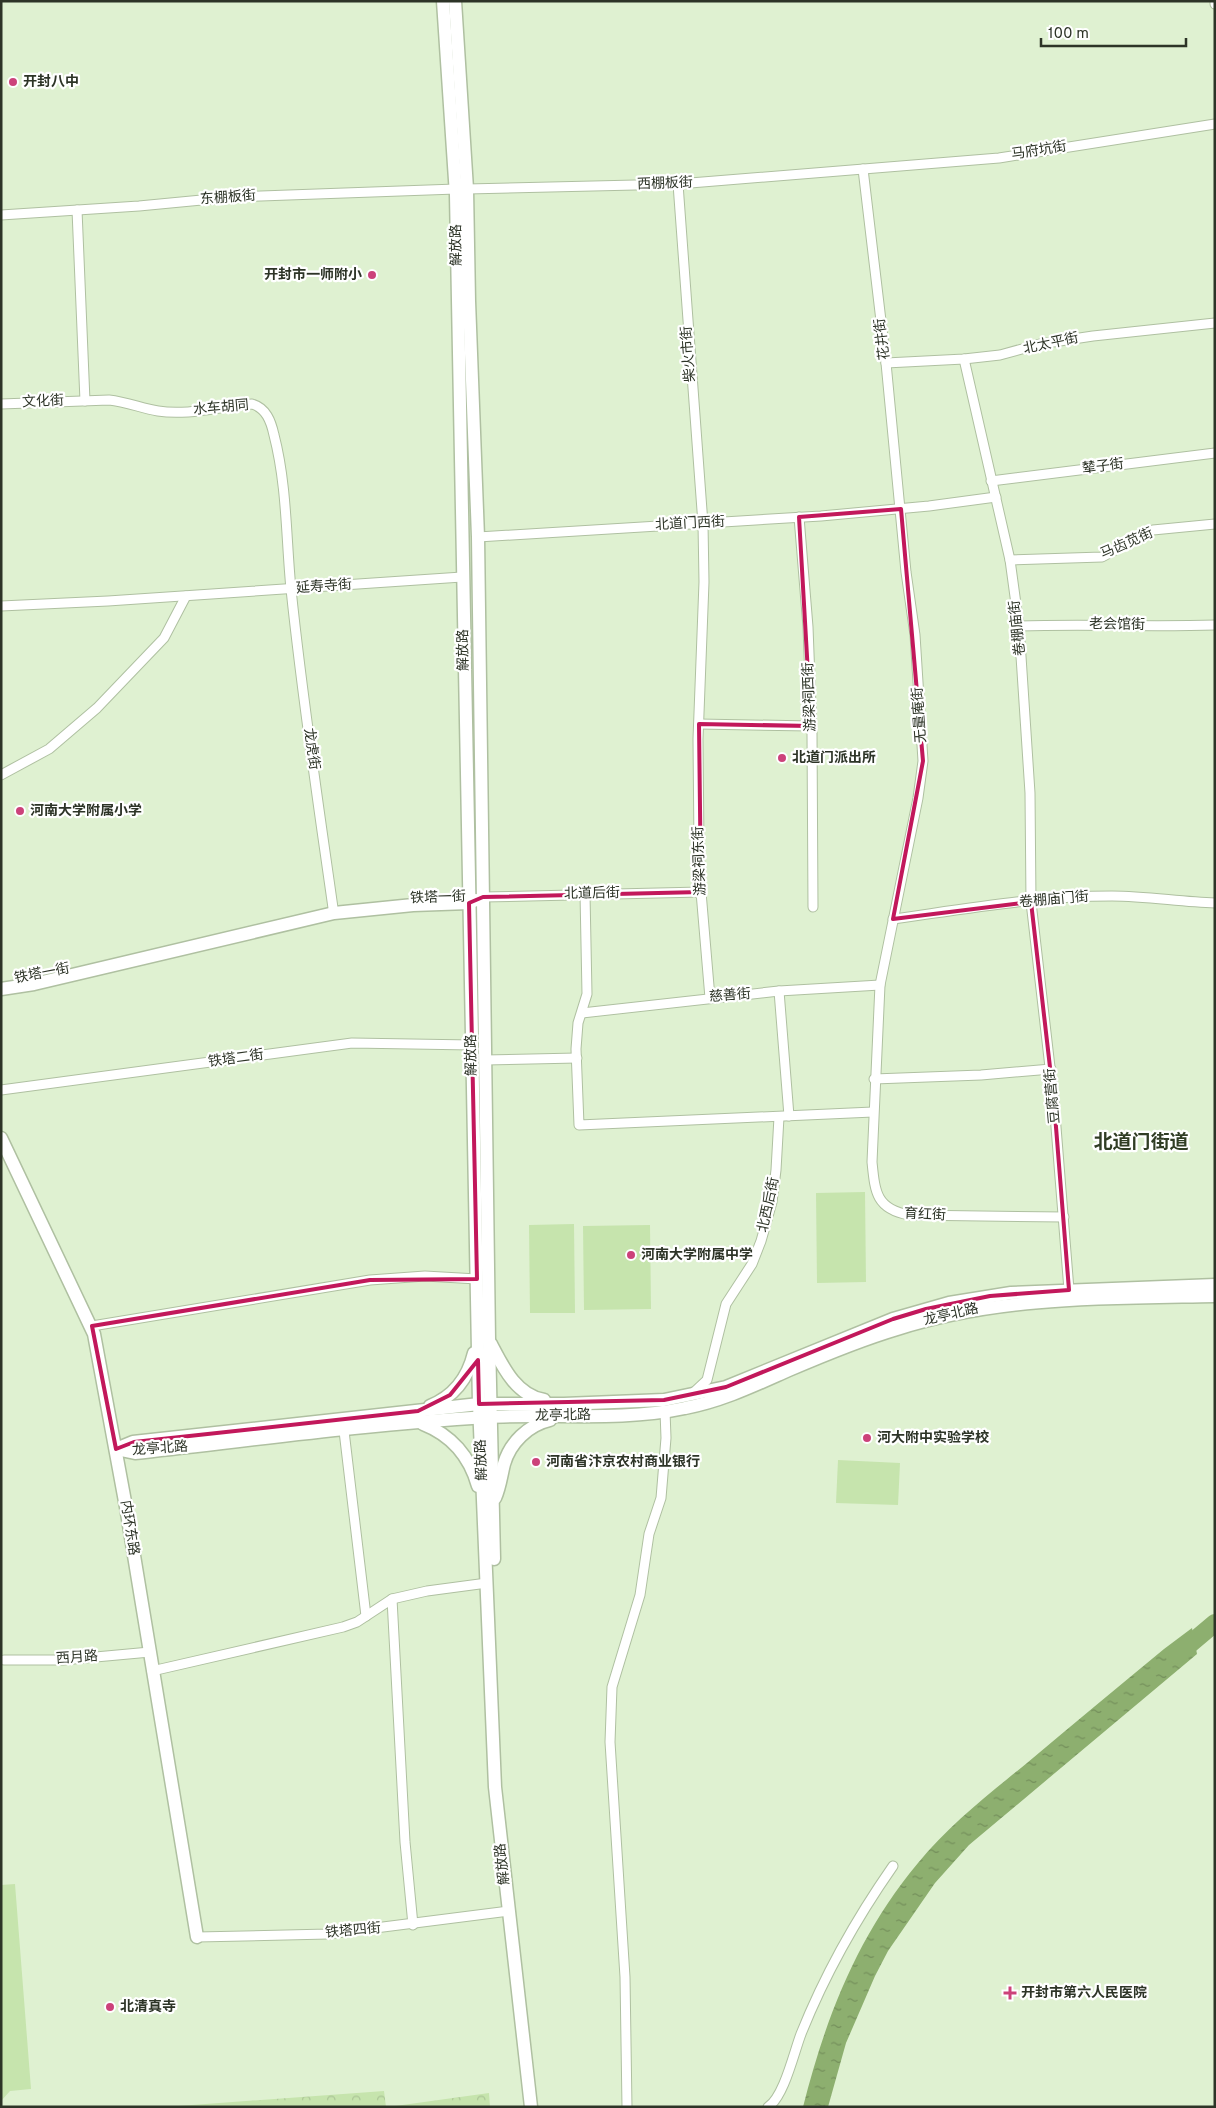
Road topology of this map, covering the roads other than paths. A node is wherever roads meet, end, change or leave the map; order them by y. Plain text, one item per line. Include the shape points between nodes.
1 (443, 1) edge
2 (455, 1) edge
3 (1215, 124) edge
4 (863, 169) junction
5 (678, 184) junction
6 (461, 189) junction
7 (77, 210) junction
8 (1, 215) edge
9 (1215, 323) edge
10 (964, 360) junction
11 (886, 363) junction
12 (84, 400) junction
13 (1, 404) edge
14 (1215, 453) edge
15 (991, 481) junction
16 (996, 497) junction
17 (901, 509) junction
18 (799, 517) junction
19 (703, 524) junction
20 (1215, 524) edge
21 (478, 537) junction
22 (1010, 560) junction
23 (462, 578) junction
24 (291, 590) junction
25 (186, 596) junction
26 (1, 606) edge
27 (1215, 625) edge
28 (1020, 626) junction
29 (699, 724) junction
30 (811, 726) junction
31 (1, 775) edge
32 (701, 892) junction
33 (585, 894) junction
34 (483, 897) junction
35 (469, 900) junction
36 (1031, 902) junction
37 (1215, 903) edge
38 (814, 907) dead end
39 (333, 908) junction
40 (893, 919) junction
41 (1, 982) edge
42 (880, 985) junction
43 (1, 989) edge
44 (779, 991) junction
45 (710, 998) junction
46 (582, 1013) junction
47 (472, 1045) junction
48 (577, 1058) junction
49 (485, 1060) junction
50 (1051, 1069) junction
51 (874, 1080) junction
52 (1, 1090) edge
53 (873, 1112) junction
54 (789, 1116) junction
55 (779, 1117) junction
56 (1, 1138) edge
57 (1064, 1217) junction
58 (476, 1279) junction
59 (1215, 1285) edge
60 (1069, 1290) junction
61 (1215, 1296) edge
62 (92, 1326) junction
63 (483, 1339) junction
64 (691, 1395) junction
65 (485, 1403) junction
66 (564, 1404) junction
67 (665, 1411) junction
68 (419, 1417) junction
69 (486, 1417) junction
70 (569, 1417) junction
71 (344, 1431) junction
72 (116, 1449) junction
73 (488, 1503) junction
74 (487, 1583) junction
75 (392, 1599) junction
76 (366, 1616) junction
77 (150, 1652) junction
78 (4, 1660) dead end
79 (152, 1671) junction
80 (893, 1866) dead end
81 (509, 1911) junction
82 (414, 1925) junction
83 (197, 1938) joint
84 (531, 2107) edge
85 (539, 2107) edge
86 (627, 2107) edge
87 (768, 2107) edge

1 - 6 main road, 解放路
2 - 6 main road, 解放路
3 - 4 street, 马府坑街 via 999,158
4 - 5 street, 西棚板街
4 - 11 street, 花井街
5 - 6 street, 西棚板街
5 - 19 street, 柴火市街
6 - 7 street, 东棚板街 via 233,197
6 - 21 main road, 解放路 via 469,301
6 - 23 main road, 解放路
7 - 8 street, 东棚板街
7 - 12 street
9 - 10 street, 北太平街 via 1093,336
10 - 11 street, 北太平街
10 - 15 street, 卷棚庙街
11 - 17 street, 花井街
12 - 13 street, 文化街
12 - 24 street, 水车胡同 via 122,401 158,411 252,404 261,407 274,435 281,474
14 - 15 street, 辇子街
15 - 16 street, 卷棚庙街
16 - 17 street, 北道门西街
16 - 22 street, 卷棚庙街
17 - 18 street, 北道门西街
17 - 40 street, 无量庵街 via 924,761
18 - 19 street, 北道门西街
18 - 30 street, 游梁祠西街 via 808,627
19 - 21 street, 北道门西街
19 - 29 street, 游梁祠东街
20 - 22 street, 马齿苋街 via 1153,530 1102,557
21 - 34 main road, 解放路
22 - 28 street, 卷棚庙街
23 - 24 street, 延寿寺街
23 - 35 main road, 解放路
24 - 25 street, 延寿寺街
24 - 39 street, 龙虎街
25 - 26 street, 延寿寺街
25 - 31 street via 164,638 97,708 48,749
27 - 28 street, 老会馆街
28 - 36 street, 卷棚庙街 via 1030,793
29 - 30 street
29 - 32 street, 游梁祠东街
30 - 38 street, 游梁祠西街
32 - 33 street, 北道后街
32 - 45 street, 游梁祠东街
33 - 34 street, 北道后街
33 - 46 street via 587,994
34 - 35 main road, 铁塔一街
34 - 49 main road, 解放路
35 - 39 main road, 铁塔一街 via 413,898
35 - 43 main road, 铁塔一街 via 334,913
35 - 47 main road, 解放路
36 - 37 street, 卷棚庙门街 via 1112,896
36 - 40 street, 卷棚庙门街
36 - 50 street, 豆腐营街
39 - 41 main road, 铁塔一街 via 34,978
40 - 42 street, 育红街
42 - 44 street, 慈善街
42 - 51 street, 育红街
44 - 45 street, 慈善街
44 - 54 street
45 - 46 street, 慈善街
46 - 48 street via 578,1023
47 - 52 street, 铁塔二街 via 352,1043
47 - 58 main road, 解放路
48 - 49 street
48 - 55 street via 579,1125
49 - 63 main road, 解放路
50 - 51 street
50 - 57 street, 豆腐营街
51 - 53 street, 育红街
53 - 54 street
53 - 57 street, 育红街 via 874,1188 882,1202 894,1212 909,1216
54 - 55 street
55 - 64 street, 北西后街 via 772,1202 761,1241 752,1264 726,1304 707,1380
56 - 62 main road, 内环东路
57 - 60 street, 豆腐营街
58 - 62 street via 425,1276 370,1280
58 - 63 main road, 解放路
59 - 60 main road, 龙亭北路
60 - 64 main road, 龙亭北路 via 990,1296 926,1309 893,1319 726,1386
61 - 67 main road, 龙亭北路 via 1012,1304 951,1314 825,1355 729,1396
62 - 72 main road, 内环东路
63 - 65 main road, 解放路
63 - 66 main road via 518,1386 540,1399
63 - 68 main road via 460,1386
64 - 66 main road, 龙亭北路 via 649,1401
65 - 66 main road, 龙亭北路
65 - 68 main road, 龙亭北路
65 - 69 main road, 解放路
67 - 70 main road, 龙亭北路
67 - 86 street via 661,1498 649,1534 640,1595 612,1687 610,1742 625,1977
68 - 69 main road, 龙亭北路
68 - 71 main road, 龙亭北路
68 - 72 main road, 龙亭北路 via 133,1442
68 - 73 main road via 463,1452
69 - 70 main road, 龙亭北路
69 - 73 main road, 解放路
70 - 73 main road via 540,1422 524,1433 509,1453 500,1486
71 - 72 main road, 龙亭北路 via 135,1453
71 - 76 street
72 - 77 main road, 内环东路
73 - 74 main road, 解放路
73 - 85 main road, 解放路 via 503,1786
74 - 75 street via 427,1590
74 - 81 main road, 解放路 via 495,1787
75 - 76 street
75 - 82 street via 404,1842
76 - 79 street via 343,1628
77 - 78 street, 西月路 via 63,1660
77 - 79 main road, 内环东路
79 - 83 main road, 内环东路
80 - 87 street via 834,1960 779,2094
81 - 82 street, 铁塔四街
81 - 84 main road, 解放路
82 - 83 street, 铁塔四街 via 328,1934

